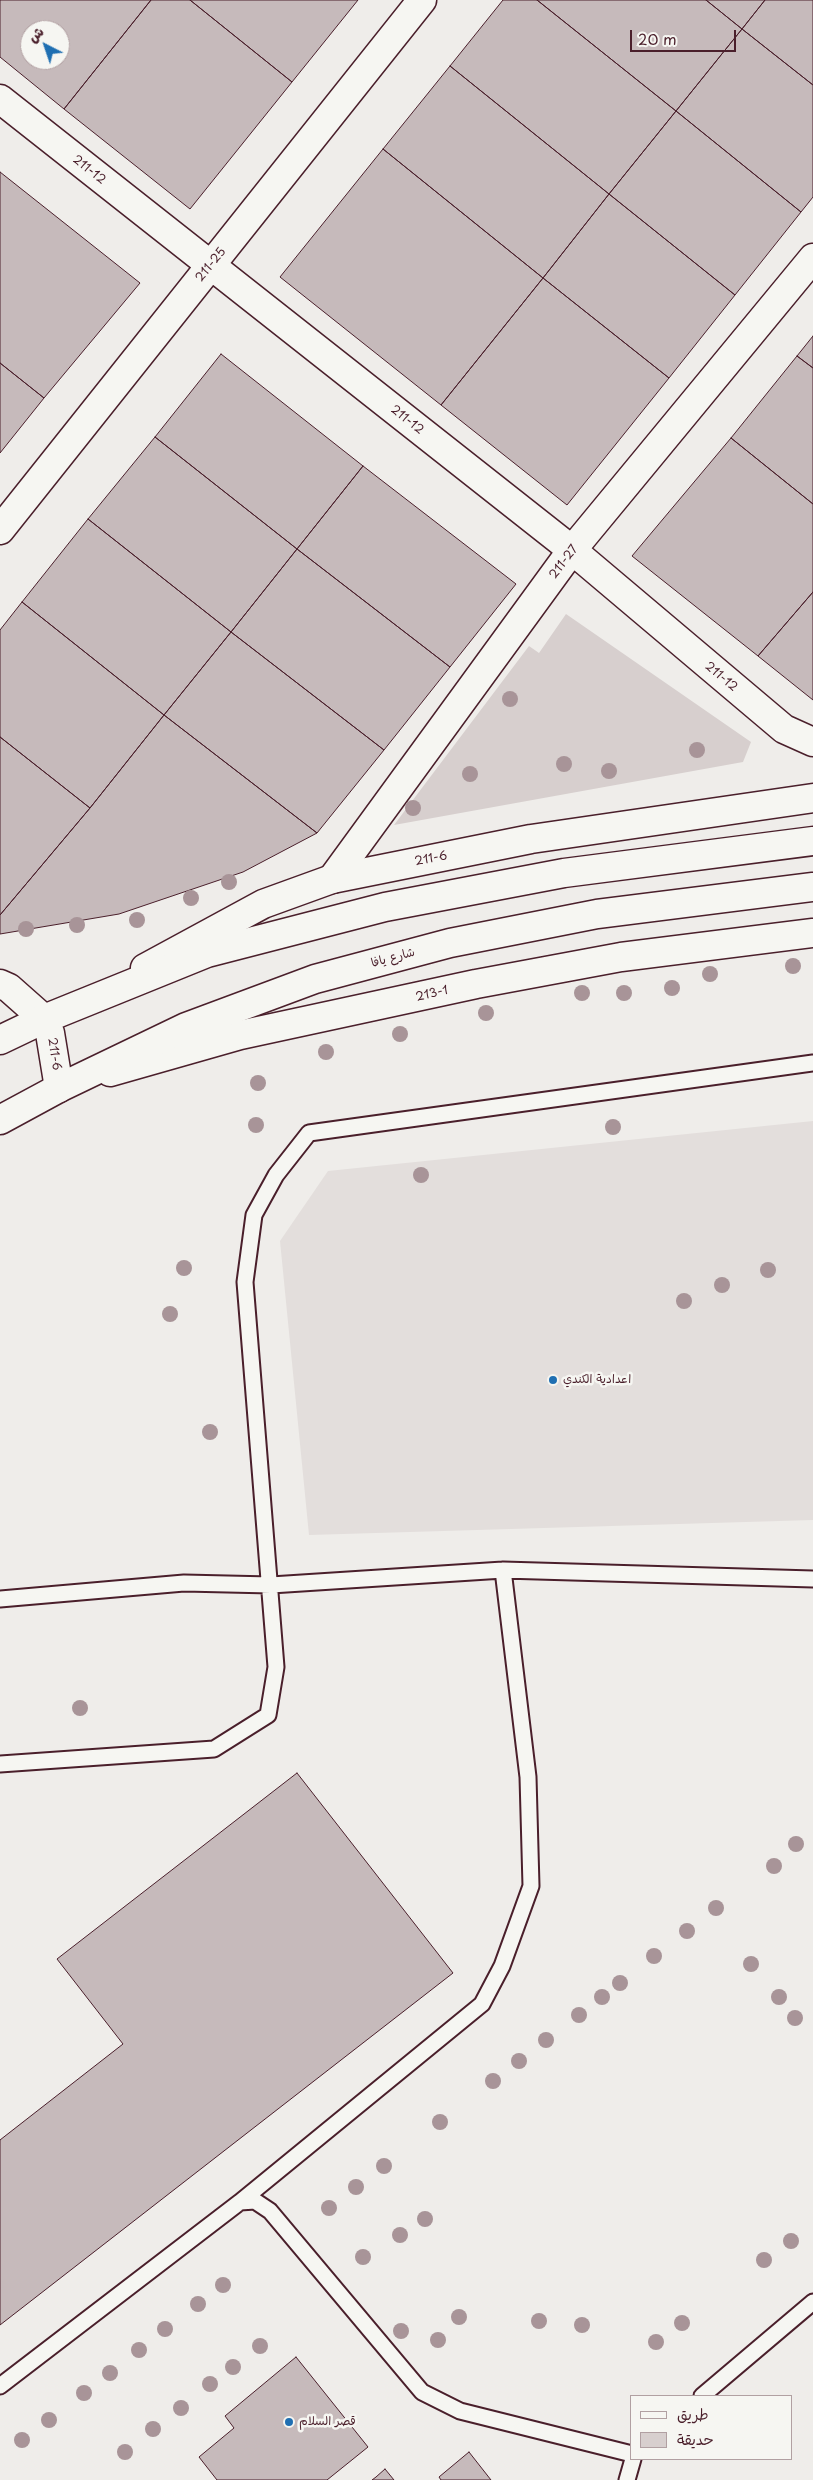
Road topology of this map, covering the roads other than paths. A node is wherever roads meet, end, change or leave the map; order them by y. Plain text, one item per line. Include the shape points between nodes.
1 (422, 0) edge
2 (0, 99) edge
3 (813, 258) edge
4 (211, 265) junction
5 (0, 530) edge
6 (572, 550) junction
7 (813, 742) edge
8 (813, 798) edge
9 (813, 841) edge
10 (332, 879) junction
11 (813, 887) edge
12 (813, 933) edge
13 (0, 984) edge
14 (76, 1006) junction
15 (44, 1019) junction
16 (0, 1040) edge
17 (813, 1062) edge
18 (59, 1088) junction
19 (0, 1120) edge
20 (503, 1570) junction
21 (813, 1579) edge
22 (271, 1585) junction
23 (0, 1599) edge
24 (0, 1764) edge
25 (240, 2202) junction
26 (813, 2302) edge
27 (0, 2386) edge
28 (703, 2395) edge
29 (630, 2454) edge
30 (633, 2460) edge
31 (627, 2480) edge

1 - 4 main road, 211-25
2 - 4 main road, 211-12
3 - 6 main road, 211-27
4 - 5 main road, 211-25
4 - 6 main road, 211-12
6 - 7 main road, 211-12 via 784,729
6 - 10 main road, 211-27
8 - 10 main road, 211-6 via 531,839
9 - 14 main road via 564,873 385,907 207,953
10 - 14 main road, 211-6 via 263,904
11 - 18 main road, شارع يافا via 598,914 450,942 315,979 186,1027
12 - 18 main road, 213-1 via 621,957 476,984 240,1035
13 - 15 main road
14 - 15 main road
15 - 16 main road
15 - 18 main road, 211-6 via 50,1033
17 - 22 lane via 309,1132 276,1175 254,1215 245,1282
18 - 19 main road, شارع يافا
20 - 21 lane
20 - 22 lane
20 - 25 lane via 528,1777 531,1886 502,1966 482,2004
22 - 23 lane via 184,1583
22 - 24 lane via 276,1667 268,1715 214,1749
25 - 27 lane
25 - 29 lane via 255,2201 270,2211 422,2392 460,2411
26 - 28 lane
30 - 31 lane

